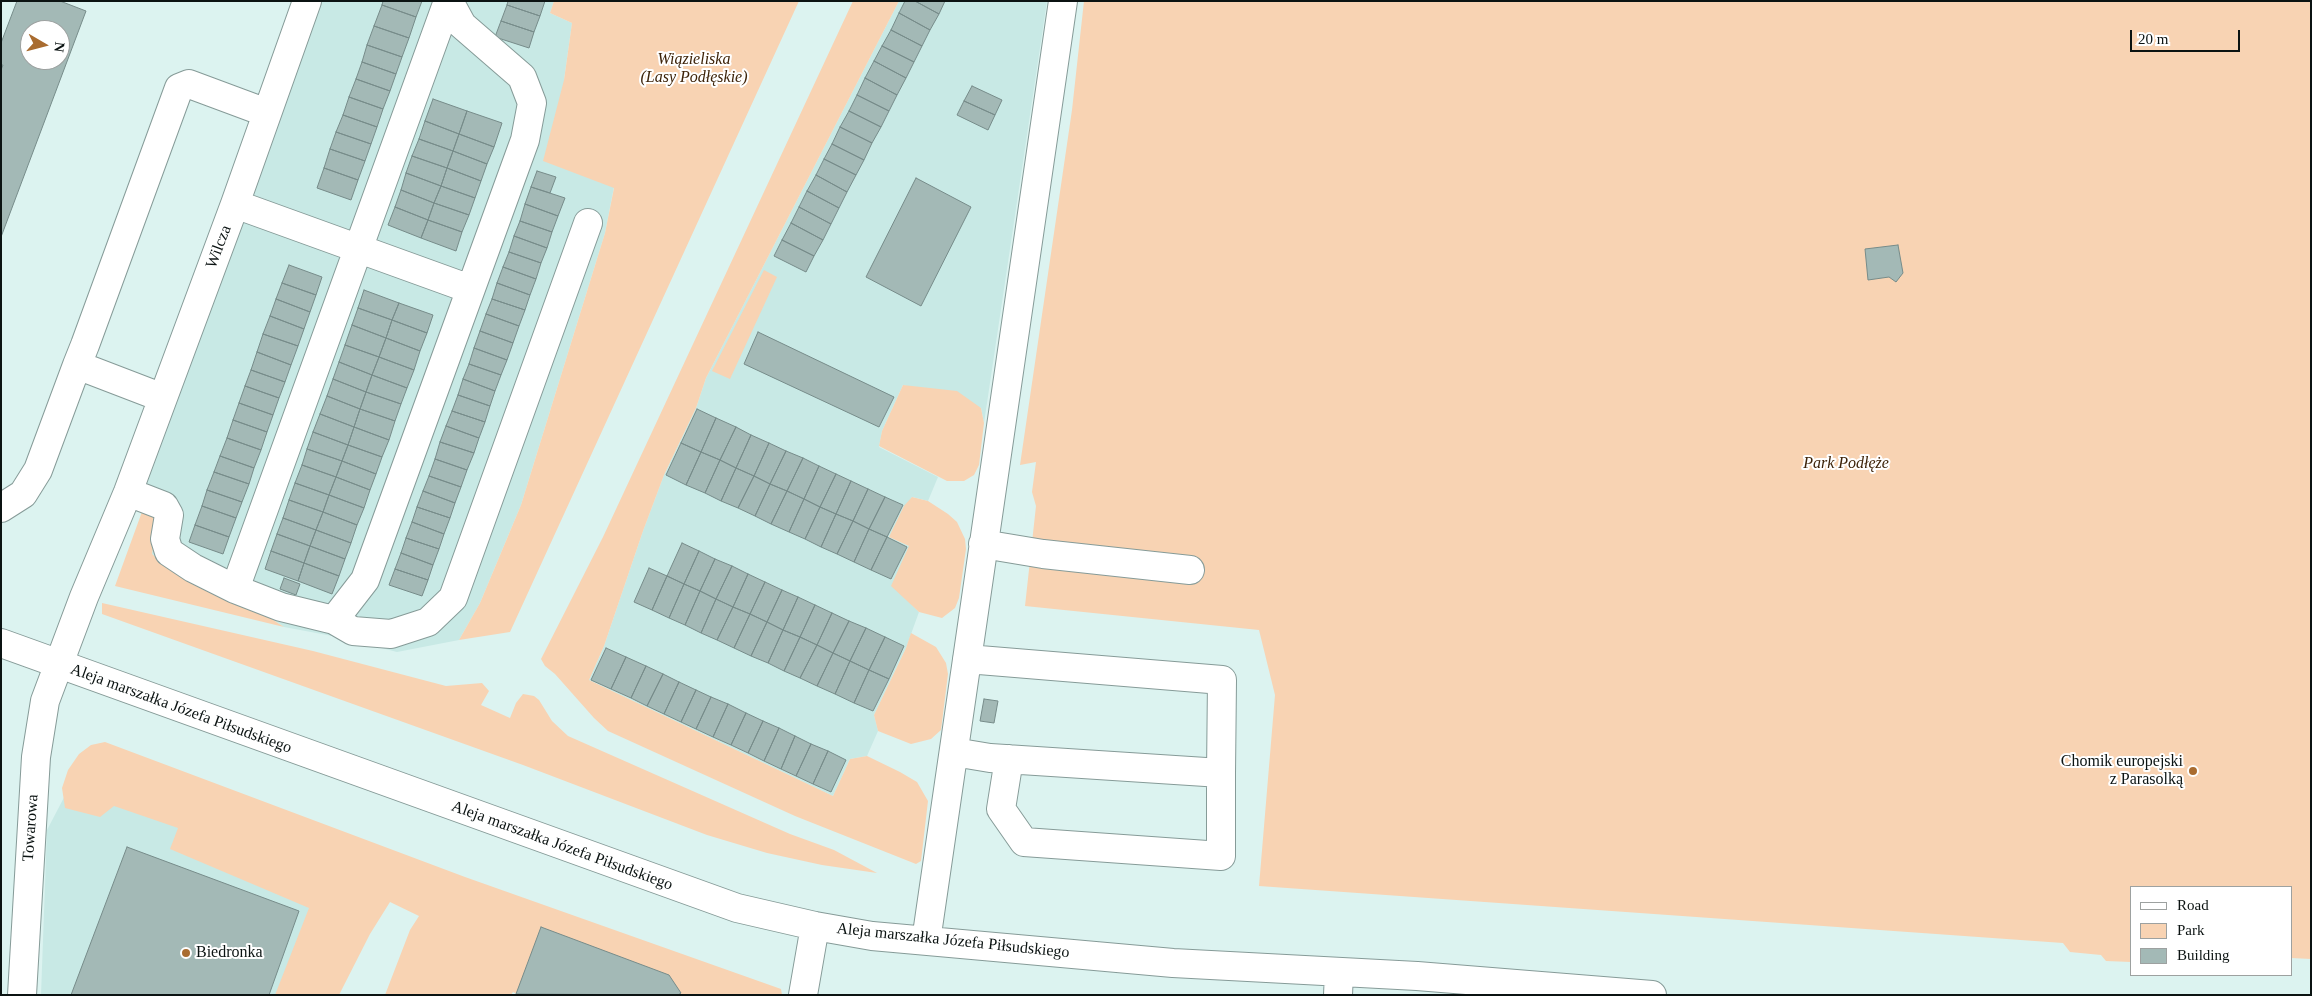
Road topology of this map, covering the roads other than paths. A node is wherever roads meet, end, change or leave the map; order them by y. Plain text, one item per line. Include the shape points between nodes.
1 (308, 1) edge
2 (449, 1) edge
3 (1063, 1) edge
4 (267, 113) junction
5 (235, 204) junction
6 (588, 223) dead end
7 (358, 250) junction
8 (470, 289) junction
9 (78, 365) junction
10 (163, 398) junction
11 (128, 492) junction
12 (1, 508) edge
13 (983, 544) junction
14 (1190, 570) dead end
15 (234, 588) junction
16 (334, 620) junction
17 (1, 642) edge
18 (967, 659) junction
19 (58, 664) junction
20 (954, 752) junction
21 (1000, 758) junction
22 (1221, 773) junction
23 (815, 926) junction
24 (926, 941) junction
25 (1338, 983) edge
26 (22, 995) edge
27 (803, 995) edge
28 (1652, 995) edge

1 - 4 street, Wilcza
2 - 7 street
2 - 8 street via 462,26 522,77 532,103 525,140
3 - 13 street
4 - 5 street, Wilcza
4 - 9 street via 189,84 179,88
5 - 7 street
5 - 10 street, Wilcza
6 - 16 street via 452,598 428,622 391,634 353,631
7 - 8 street
7 - 15 street
8 - 16 street via 365,580
9 - 10 street
9 - 12 street via 38,470 23,494
10 - 11 street, Wilcza
11 - 15 street via 164,506 169,514 165,539 169,552
11 - 19 street, Towarowa
13 - 14 street
13 - 18 street
15 - 16 street via 281,607
17 - 19 street, Aleja marszałka Józefa Piłsudskiego
18 - 20 street
18 - 22 street via 1222,680
19 - 23 street, Aleja marszałka Józefa Piłsudskiego via 737,908
19 - 26 street, Towarowa via 45,702 36,757
20 - 21 street
20 - 24 street
21 - 22 street
21 - 22 street via 1000,809 1024,842 1221,856
23 - 24 street, Aleja marszałka Józefa Piłsudskiego
23 - 27 street
24 - 25 street, Aleja marszałka Józefa Piłsudskiego via 1173,963
25 - 28 street, Aleja marszałka Józefa Piłsudskiego

